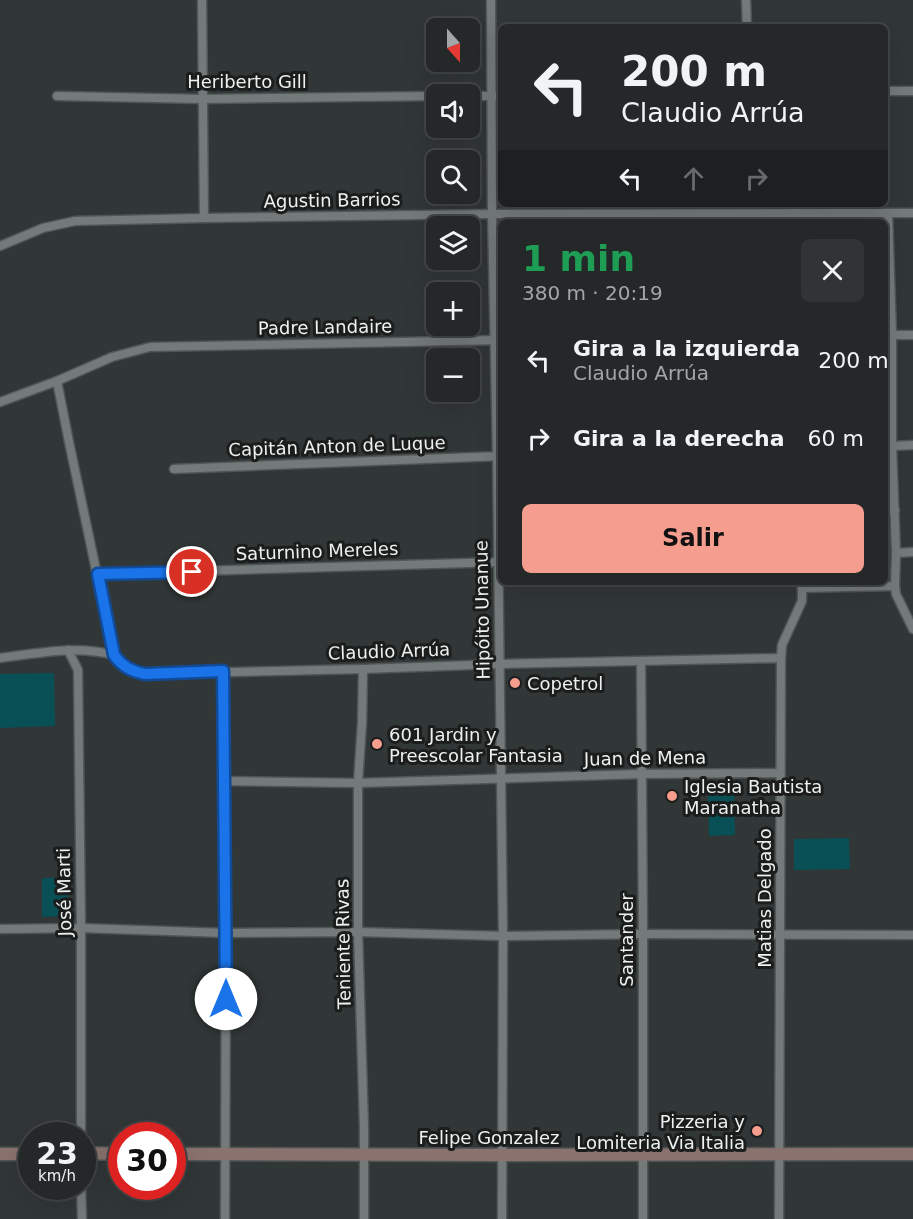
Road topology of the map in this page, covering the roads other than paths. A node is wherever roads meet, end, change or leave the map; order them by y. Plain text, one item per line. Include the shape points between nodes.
1 (202, 0) edge
2 (491, 0) edge
3 (746, 0) edge
4 (747, 24) edge
5 (888, 91) edge
6 (913, 91) edge
7 (57, 96) dead end
8 (426, 96) edge
9 (480, 96) edge
10 (497, 96) edge
11 (202, 99) junction
12 (745, 208) edge
13 (793, 212) junction
14 (888, 213) junction
15 (913, 213) edge
16 (492, 214) junction
17 (204, 218) junction
18 (793, 219) edge
19 (0, 246) edge
20 (889, 335) edge
21 (913, 335) edge
22 (498, 340) edge
23 (57, 381) junction
24 (0, 402) edge
25 (913, 445) edge
26 (892, 446) junction
27 (498, 456) edge
28 (174, 469) dead end
29 (895, 510) junction
30 (888, 511) edge
31 (913, 552) edge
32 (896, 553) junction
33 (498, 562) edge
34 (98, 574) junction
35 (500, 585) edge
36 (802, 585) edge
37 (895, 586) junction
38 (913, 629) edge
39 (68, 650) junction
40 (114, 655) junction
41 (0, 658) edge
42 (781, 658) junction
43 (641, 661) junction
44 (500, 664) junction
45 (363, 669) junction
46 (223, 671) junction
47 (780, 773) junction
48 (642, 774) junction
49 (501, 778) junction
50 (223, 781) junction
51 (358, 783) junction
52 (81, 928) junction
53 (0, 929) edge
54 (358, 932) junction
55 (226, 933) junction
56 (643, 934) junction
57 (780, 935) junction
58 (913, 935) edge
59 (503, 936) junction
60 (81, 1122) edge
61 (0, 1154) edge
62 (18, 1154) edge
63 (186, 1154) edge
64 (225, 1154) junction
65 (913, 1154) edge
66 (364, 1155) junction
67 (502, 1155) junction
68 (643, 1155) junction
69 (779, 1155) junction
70 (81, 1200) edge
71 (82, 1219) edge
72 (225, 1219) edge
73 (364, 1219) edge
74 (502, 1219) edge
75 (643, 1219) edge
76 (779, 1219) edge

1 - 11 street
2 - 10 street, Hipóito Unanue
3 - 4 street
5 - 6 street
7 - 11 street, Heriberto Gill
8 - 11 street, Heriberto Gill
9 - 10 street
10 - 16 street, Hipóito Unanue
11 - 17 street
12 - 13 street, Agustin Barrios
12 - 16 street, Agustin Barrios
13 - 14 street, Agustin Barrios
13 - 18 street
14 - 15 street, Agustin Barrios
14 - 20 street
16 - 17 street, Agustin Barrios
16 - 22 street, Hipóito Unanue
17 - 19 street, Agustin Barrios via 75,221 43,228
20 - 21 street
20 - 26 street
22 - 23 street, Padre Landaire via 150,347 112,357
23 - 24 street, Padre Landaire
23 - 34 street
25 - 26 street
26 - 29 street
27 - 28 street, Capitán Anton de Luque
29 - 30 street
29 - 32 street
31 - 32 street
32 - 37 street
33 - 34 street, Saturnino Mereles
34 - 40 street
35 - 44 street, Hipóito Unanue
36 - 37 street
36 - 42 street, Matias Delgado via 802,601 782,645
37 - 38 street
39 - 40 street
39 - 41 street
39 - 52 street, José Marti via 78,670
40 - 46 street, Claudio Arrúa via 126,668 145,674
42 - 43 street, Claudio Arrúa
42 - 47 street, Matias Delgado
43 - 44 street, Claudio Arrúa
43 - 48 street, Santander
44 - 45 street, Claudio Arrúa
44 - 49 street, Hipóito Unanue
45 - 46 street, Claudio Arrúa
45 - 51 street, Teniente Rivas
46 - 50 street
47 - 48 street, Juan de Mena
47 - 57 street, Matias Delgado
48 - 49 street, Juan de Mena
48 - 56 street, Santander
49 - 51 street, Juan de Mena
49 - 59 street, Hipóito Unanue
50 - 51 street, Juan de Mena
50 - 55 street
51 - 54 street, Teniente Rivas
52 - 53 street
52 - 55 street
52 - 60 street, José Marti
54 - 55 street
54 - 59 street
54 - 66 street, Teniente Rivas
55 - 64 street
56 - 57 street
56 - 59 street
56 - 68 street, Santander
57 - 58 street
57 - 69 street, Matias Delgado
59 - 67 street, Hipóito Unanue
61 - 62 street
63 - 64 street, Felipe Gonzalez
64 - 66 street, Felipe Gonzalez
64 - 72 street
65 - 69 street, Felipe Gonzalez
66 - 67 street, Felipe Gonzalez
66 - 73 street, Teniente Rivas
67 - 68 street, Felipe Gonzalez
67 - 74 street, Hipóito Unanue
68 - 69 street, Felipe Gonzalez
68 - 75 street, Santander
69 - 76 street, Matias Delgado
70 - 71 street

